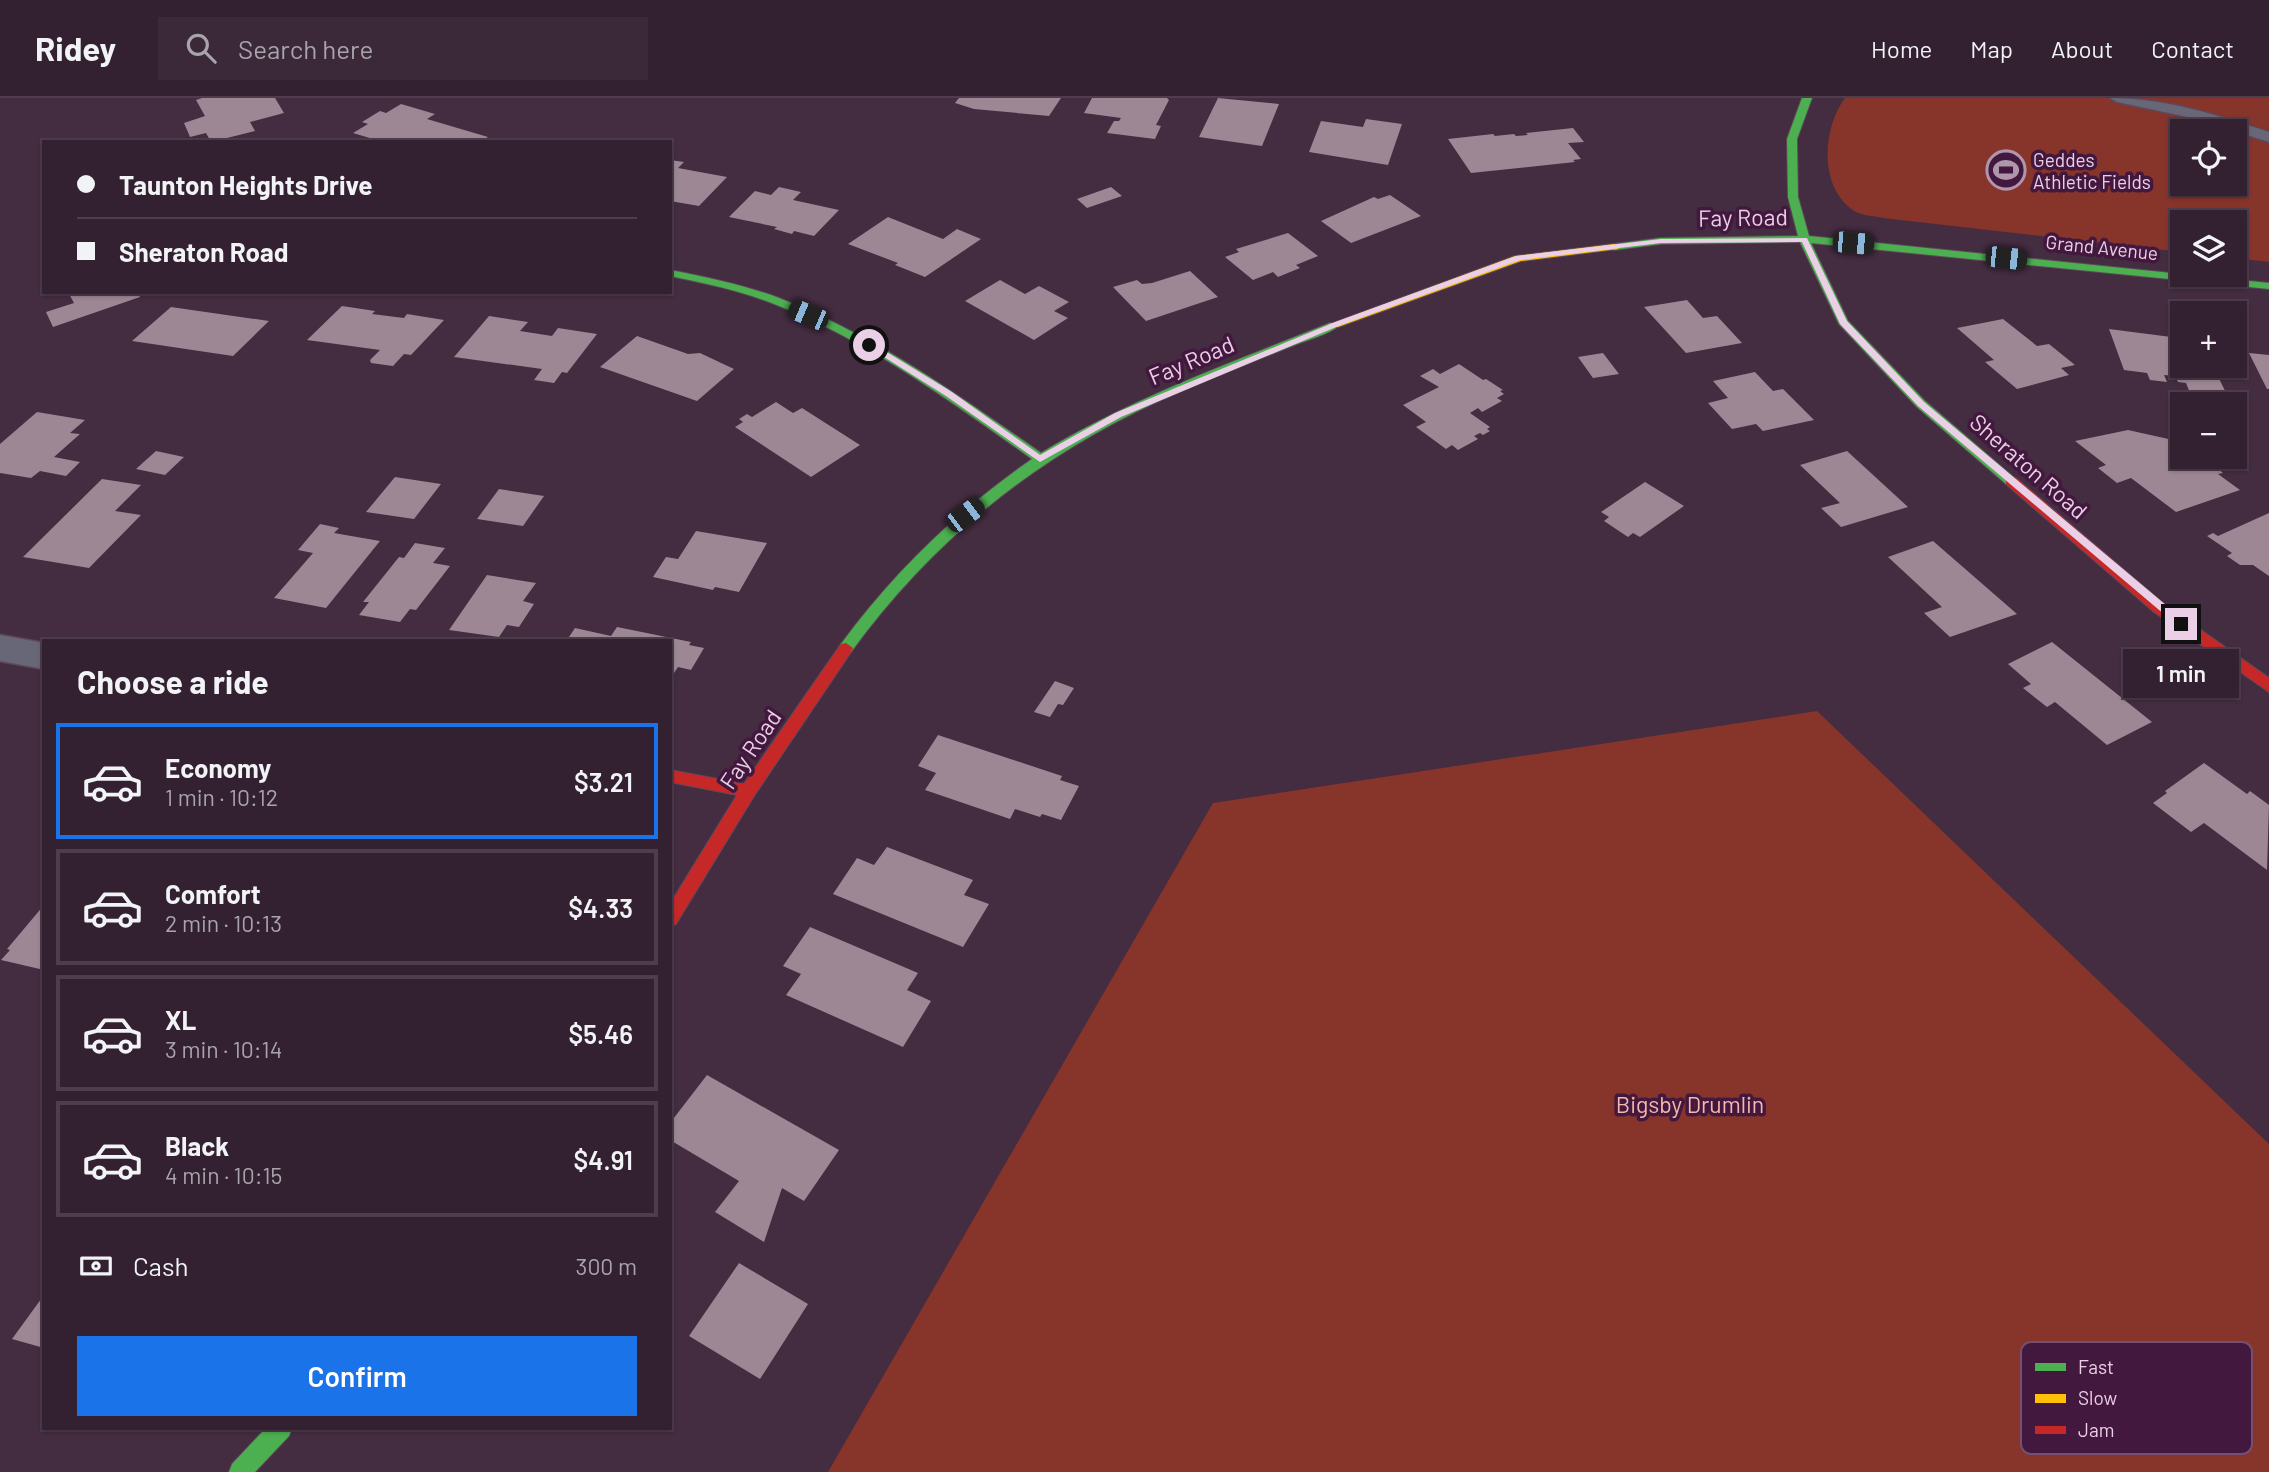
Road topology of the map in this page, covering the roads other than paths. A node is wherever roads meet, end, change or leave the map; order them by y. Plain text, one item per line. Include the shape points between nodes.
1 (1807, 98) edge
2 (2117, 98) edge
3 (2269, 137) edge
4 (1804, 239) junction
5 (672, 274) edge
6 (2269, 286) edge
7 (1040, 459) junction
8 (0, 648) edge
9 (42, 656) edge
10 (2269, 686) edge
11 (672, 776) edge
12 (748, 791) junction
13 (672, 916) edge
14 (279, 1430) edge
15 (240, 1472) edge

1 - 4 street, Fay Road via 1792,139 1793,197
2 - 3 lane via 2200,115
4 - 6 street, Grand Avenue
4 - 7 street, Fay Road via 1661,241 1519,258 1338,323 1118,415
4 - 10 street, Sheraton Road via 1843,322 1921,404 2159,608
5 - 7 street via 767,298 849,332 949,394
7 - 12 street, Fay Road via 965,515 858,630
8 - 9 street
11 - 12 street
12 - 13 street, Fay Road
14 - 15 street

